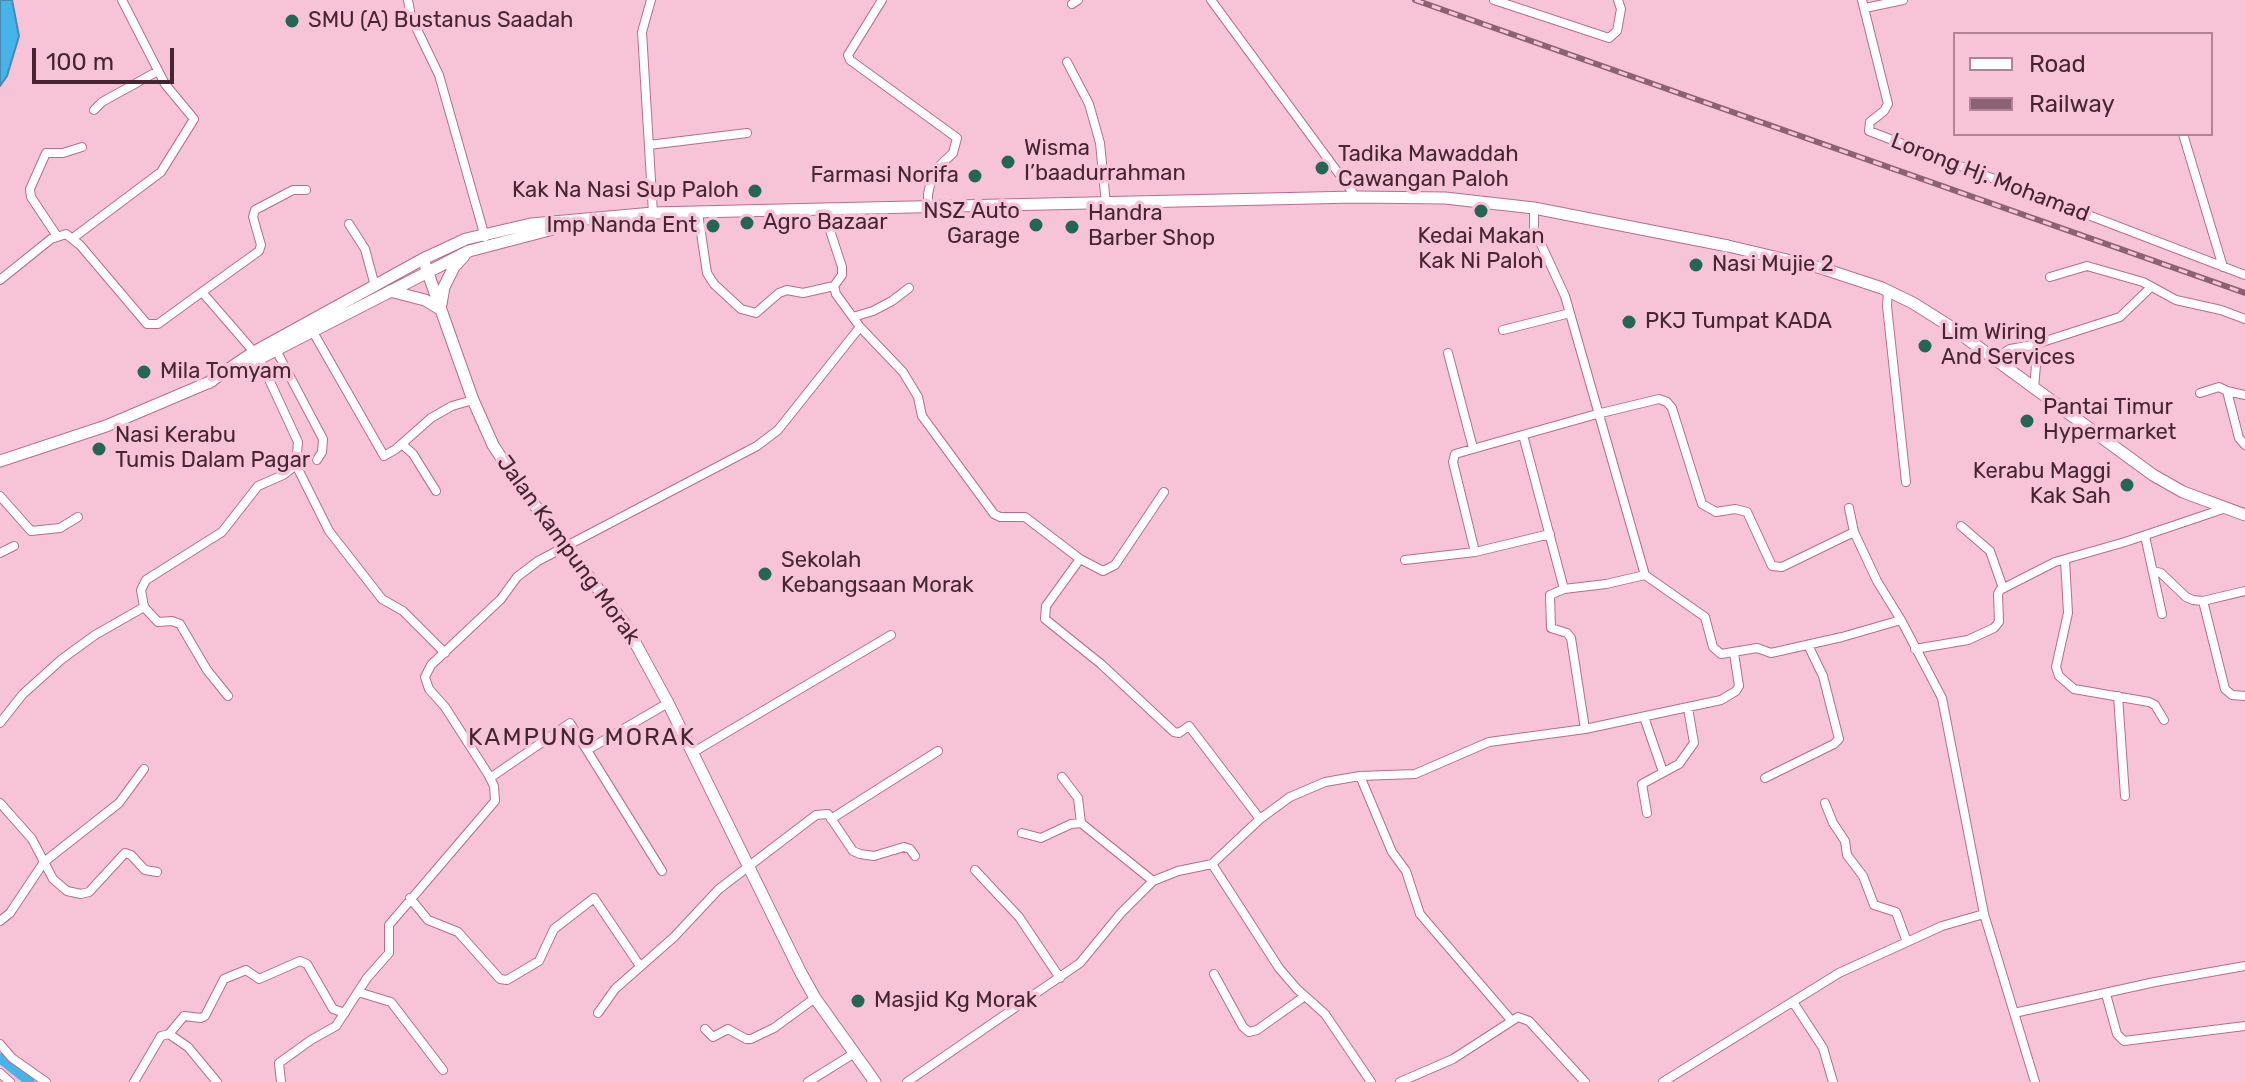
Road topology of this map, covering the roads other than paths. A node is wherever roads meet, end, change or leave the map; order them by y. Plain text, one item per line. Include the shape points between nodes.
1 (122, 0) edge
2 (408, 0) edge
3 (651, 0) edge
4 (882, 0) edge
5 (1211, 0) edge
6 (1494, 0) edge
7 (1618, 0) edge
8 (1903, 0) edge
9 (1863, 4) edge
10 (1067, 62) dead end
11 (158, 71) junction
12 (94, 110) dead end
13 (747, 133) dead end
14 (2184, 136) edge
15 (649, 145) junction
16 (82, 147) dead end
17 (306, 190) dead end
18 (1356, 197) junction
19 (1106, 204) junction
20 (928, 207) junction
21 (1534, 208) junction
22 (823, 209) junction
23 (653, 213) junction
24 (698, 213) junction
25 (349, 224) dead end
26 (57, 236) junction
27 (73, 238) junction
28 (485, 239) junction
29 (469, 251) junction
30 (425, 265) junction
31 (2223, 267) junction
32 (2245, 275) edge
33 (2050, 277) dead end
34 (0, 280) edge
35 (375, 286) junction
36 (834, 286) junction
37 (2151, 287) junction
38 (909, 288) dead end
39 (390, 291) junction
40 (1888, 291) junction
41 (202, 292) junction
42 (440, 309) junction
43 (1570, 313) junction
44 (853, 317) junction
45 (2245, 319) edge
46 (860, 327) junction
47 (1503, 330) dead end
48 (313, 332) junction
49 (2033, 345) junction
50 (277, 352) junction
51 (1448, 353) dead end
52 (257, 356) junction
53 (1995, 358) junction
54 (2034, 388) junction
55 (2227, 391) junction
56 (2200, 393) dead end
57 (2245, 395) edge
58 (473, 400) junction
59 (1597, 414) junction
60 (1523, 435) junction
61 (402, 444) junction
62 (2245, 445) edge
63 (1473, 448) junction
64 (317, 460) dead end
65 (0, 461) edge
66 (296, 465) junction
67 (1906, 482) dead end
68 (436, 491) dead end
69 (1164, 492) dead end
70 (0, 496) edge
71 (1849, 508) dead end
72 (2223, 509) junction
73 (2245, 515) edge
74 (78, 517) dead end
75 (1961, 526) dead end
76 (1854, 532) junction
77 (1550, 534) junction
78 (2145, 536) junction
79 (14, 546) dead end
80 (567, 546) junction
81 (1475, 552) junction
82 (0, 553) edge
83 (1080, 559) junction
84 (1405, 560) dead end
85 (2065, 560) junction
86 (2153, 571) junction
87 (1645, 575) junction
88 (2003, 588) junction
89 (1564, 589) junction
90 (2245, 591) edge
91 (2203, 601) junction
92 (144, 607) junction
93 (2162, 614) dead end
94 (1901, 620) junction
95 (891, 635) dead end
96 (1808, 645) junction
97 (1915, 649) junction
98 (445, 653) junction
99 (1734, 653) junction
100 (228, 696) dead end
101 (2118, 696) junction
102 (2245, 696) edge
103 (668, 703) junction
104 (1688, 708) junction
105 (1644, 717) junction
106 (2164, 720) dead end
107 (0, 723) edge
108 (1585, 729) junction
109 (589, 749) junction
110 (938, 751) dead end
111 (692, 753) junction
112 (144, 769) dead end
113 (1663, 772) junction
114 (1360, 776) junction
115 (1062, 777) dead end
116 (490, 778) junction
117 (1765, 778) dead end
118 (2125, 796) dead end
119 (0, 803) edge
120 (1825, 803) dead end
121 (1647, 813) dead end
122 (831, 819) junction
123 (1260, 819) junction
124 (1081, 823) junction
125 (1022, 833) dead end
126 (915, 856) dead end
127 (44, 862) junction
128 (1212, 864) junction
129 (748, 866) junction
130 (975, 870) dead end
131 (662, 871) dead end
132 (157, 872) dead end
133 (1153, 881) junction
134 (410, 898) junction
135 (1984, 914) junction
136 (0, 921) edge
137 (1907, 942) junction
138 (640, 966) junction
139 (2245, 966) edge
140 (1214, 974) dead end
141 (1060, 978) junction
142 (358, 992) junction
143 (2106, 994) junction
144 (1305, 996) junction
145 (815, 998) junction
146 (1793, 1002) junction
147 (345, 1013) junction
148 (598, 1013) dead end
149 (2014, 1013) junction
150 (1511, 1020) junction
151 (2245, 1026) edge
152 (705, 1029) dead end
153 (169, 1034) junction
154 (0, 1044) edge
155 (853, 1054) junction
156 (443, 1070) dead end
157 (0, 1073) edge
158 (10, 1082) edge
159 (46, 1082) edge
160 (134, 1082) edge
161 (217, 1082) edge
162 (281, 1082) edge
163 (808, 1082) edge
164 (875, 1082) edge
165 (907, 1082) edge
166 (1371, 1082) edge
167 (1400, 1082) edge
168 (1585, 1082) edge
169 (1663, 1082) edge
170 (1833, 1082) edge
171 (2035, 1082) edge

1 - 11 street
2 - 28 street via 439,75
3 - 15 street via 642,32
4 - 20 street via 848,55 957,138 953,153 933,172
5 - 18 street
6 - 7 street via 1609,38 1617,31
8 - 9 street
9 - 31 street, Lorong Hj. Mohamad via 1888,104 1870,122 1869,131
10 - 19 street via 1089,104 1100,143
11 - 12 street
11 - 27 street via 194,119 161,172
13 - 15 street
14 - 31 street
15 - 23 street
16 - 26 street via 46,153 30,189
17 - 41 street via 293,190 255,210 259,251
18 - 19 main road
18 - 21 main road via 1445,198
19 - 20 main road
20 - 22 main road
21 - 40 main road via 1728,246 1821,268
21 - 43 street via 1534,229
22 - 24 main road
22 - 36 street via 842,267
23 - 24 main road
23 - 28 main road
24 - 36 street via 707,273 741,309 756,313 787,290 803,293
25 - 35 street via 365,249
26 - 27 street
26 - 34 street
27 - 41 street via 147,324 158,324
28 - 29 main road
28 - 30 main road
29 - 30 main road
29 - 42 main road via 454,267
30 - 35 main road
30 - 39 main road
30 - 42 main road, Jalan Kampung Morak
31 - 32 street, Lorong Hj. Mohamad
33 - 37 street via 2087,266
35 - 52 main road
36 - 44 street
37 - 45 street via 2179,301
37 - 49 street via 2120,317
38 - 44 street
39 - 42 main road
39 - 48 main road
40 - 53 main road
40 - 67 street
41 - 52 street
42 - 58 main road, Jalan Kampung Morak
43 - 47 street
43 - 59 street
44 - 46 street
46 - 80 street via 778,430 757,446
46 - 83 street via 903,372 922,416 988,508 1000,517 1025,517
48 - 50 main road
48 - 61 street via 384,456
49 - 53 street
49 - 54 street
50 - 52 main road
50 - 64 street via 323,439
51 - 63 street
52 - 65 main road via 106,426
52 - 66 street via 298,442
53 - 54 main road
54 - 72 main road via 2153,475
55 - 56 street via 2219,387
55 - 57 street
55 - 62 street
58 - 61 street via 431,418
58 - 80 main road, Jalan Kampung Morak via 503,461
59 - 60 street
59 - 76 street via 1654,400 1670,404 1702,504 1716,512 1747,512 1775,567
59 - 87 street
60 - 63 street
60 - 77 street
61 - 68 street
63 - 81 street via 1453,458
66 - 92 street via 258,486 222,532 146,580 141,590
66 - 98 street via 329,531 373,588
69 - 83 street via 1109,569 1096,569
70 - 74 street via 31,531 60,528
71 - 76 street
72 - 73 main road
72 - 78 street
75 - 88 street via 1989,549
76 - 94 street
77 - 81 street
77 - 89 street
78 - 85 street
78 - 86 street
79 - 82 street
80 - 98 street via 517,577
80 - 103 main road, Jalan Kampung Morak via 626,626
81 - 84 street
83 - 123 street via 1046,606 1045,619 1174,732 1189,726
85 - 88 street
85 - 101 street via 2068,613 2056,667 2059,676 2074,689
86 - 91 street via 2186,597
86 - 93 street
87 - 89 street
87 - 99 street via 1705,617 1718,653
88 - 97 street via 1994,628 1968,640
89 - 108 street via 1550,595 1550,625 1553,631 1570,635
90 - 91 street
91 - 102 street via 2225,689
92 - 100 street via 158,622 180,624
92 - 107 street via 62,659
94 - 96 street
94 - 97 street
95 - 111 street
96 - 99 street
96 - 117 street via 1823,676 1839,739
97 - 135 street via 1942,698
98 - 116 street via 426,671 425,683
99 - 104 street via 1736,691
101 - 106 street via 2155,705
101 - 118 street
103 - 109 street
103 - 111 main road, Jalan Kampung Morak
104 - 105 street
104 - 113 street via 1694,743 1679,764
105 - 108 street
105 - 113 street
108 - 114 street via 1489,742 1415,774
109 - 116 street via 569,722
109 - 131 street
110 - 122 street
111 - 129 main road, Jalan Kampung Morak
112 - 127 street via 119,803
113 - 121 street via 1642,784
114 - 123 street via 1325,782 1290,797
114 - 150 street via 1392,852 1406,871 1420,914
115 - 124 street via 1078,798
116 - 134 street via 492,807
119 - 127 street via 32,839
120 - 137 street via 1874,905 1896,912
122 - 126 street via 853,851 874,856 904,847
122 - 129 street via 816,815
123 - 128 street
124 - 125 street via 1041,838
124 - 133 street
127 - 132 street via 57,884 73,894 96,887 125,853 145,870
127 - 136 street
128 - 133 street
128 - 144 street via 1279,968
129 - 138 street
129 - 145 main road, Jalan Kampung Morak
130 - 141 street via 1019,917
133 - 141 street
134 - 138 street via 428,920 458,932 500,979 507,980 539,961 554,929 594,898
134 - 142 street via 388,926 389,953
135 - 137 street
135 - 149 street
137 - 146 street via 1839,973
138 - 148 street
139 - 143 street
140 - 144 street via 1249,1032
141 - 165 street
142 - 147 street
142 - 156 street via 391,1002
143 - 149 street
143 - 151 street via 2117,1034 2124,1041
144 - 166 street via 1325,1014
145 - 152 street via 751,1039 728,1029 713,1037
145 - 155 main road, Jalan Kampung Morak
146 - 169 street
146 - 170 street via 1823,1048
147 - 153 street via 333,1009 307,964 300,961 262,978 246,970 224,979 205,1016 184,1016
147 - 162 street via 336,1026 281,1061
149 - 171 street
150 - 167 street via 1453,1059
150 - 168 street via 1529,1021
153 - 160 street via 161,1036
153 - 161 street via 188,1047
154 - 159 street
155 - 163 street
155 - 164 main road, Jalan Kampung Morak
157 - 158 street

